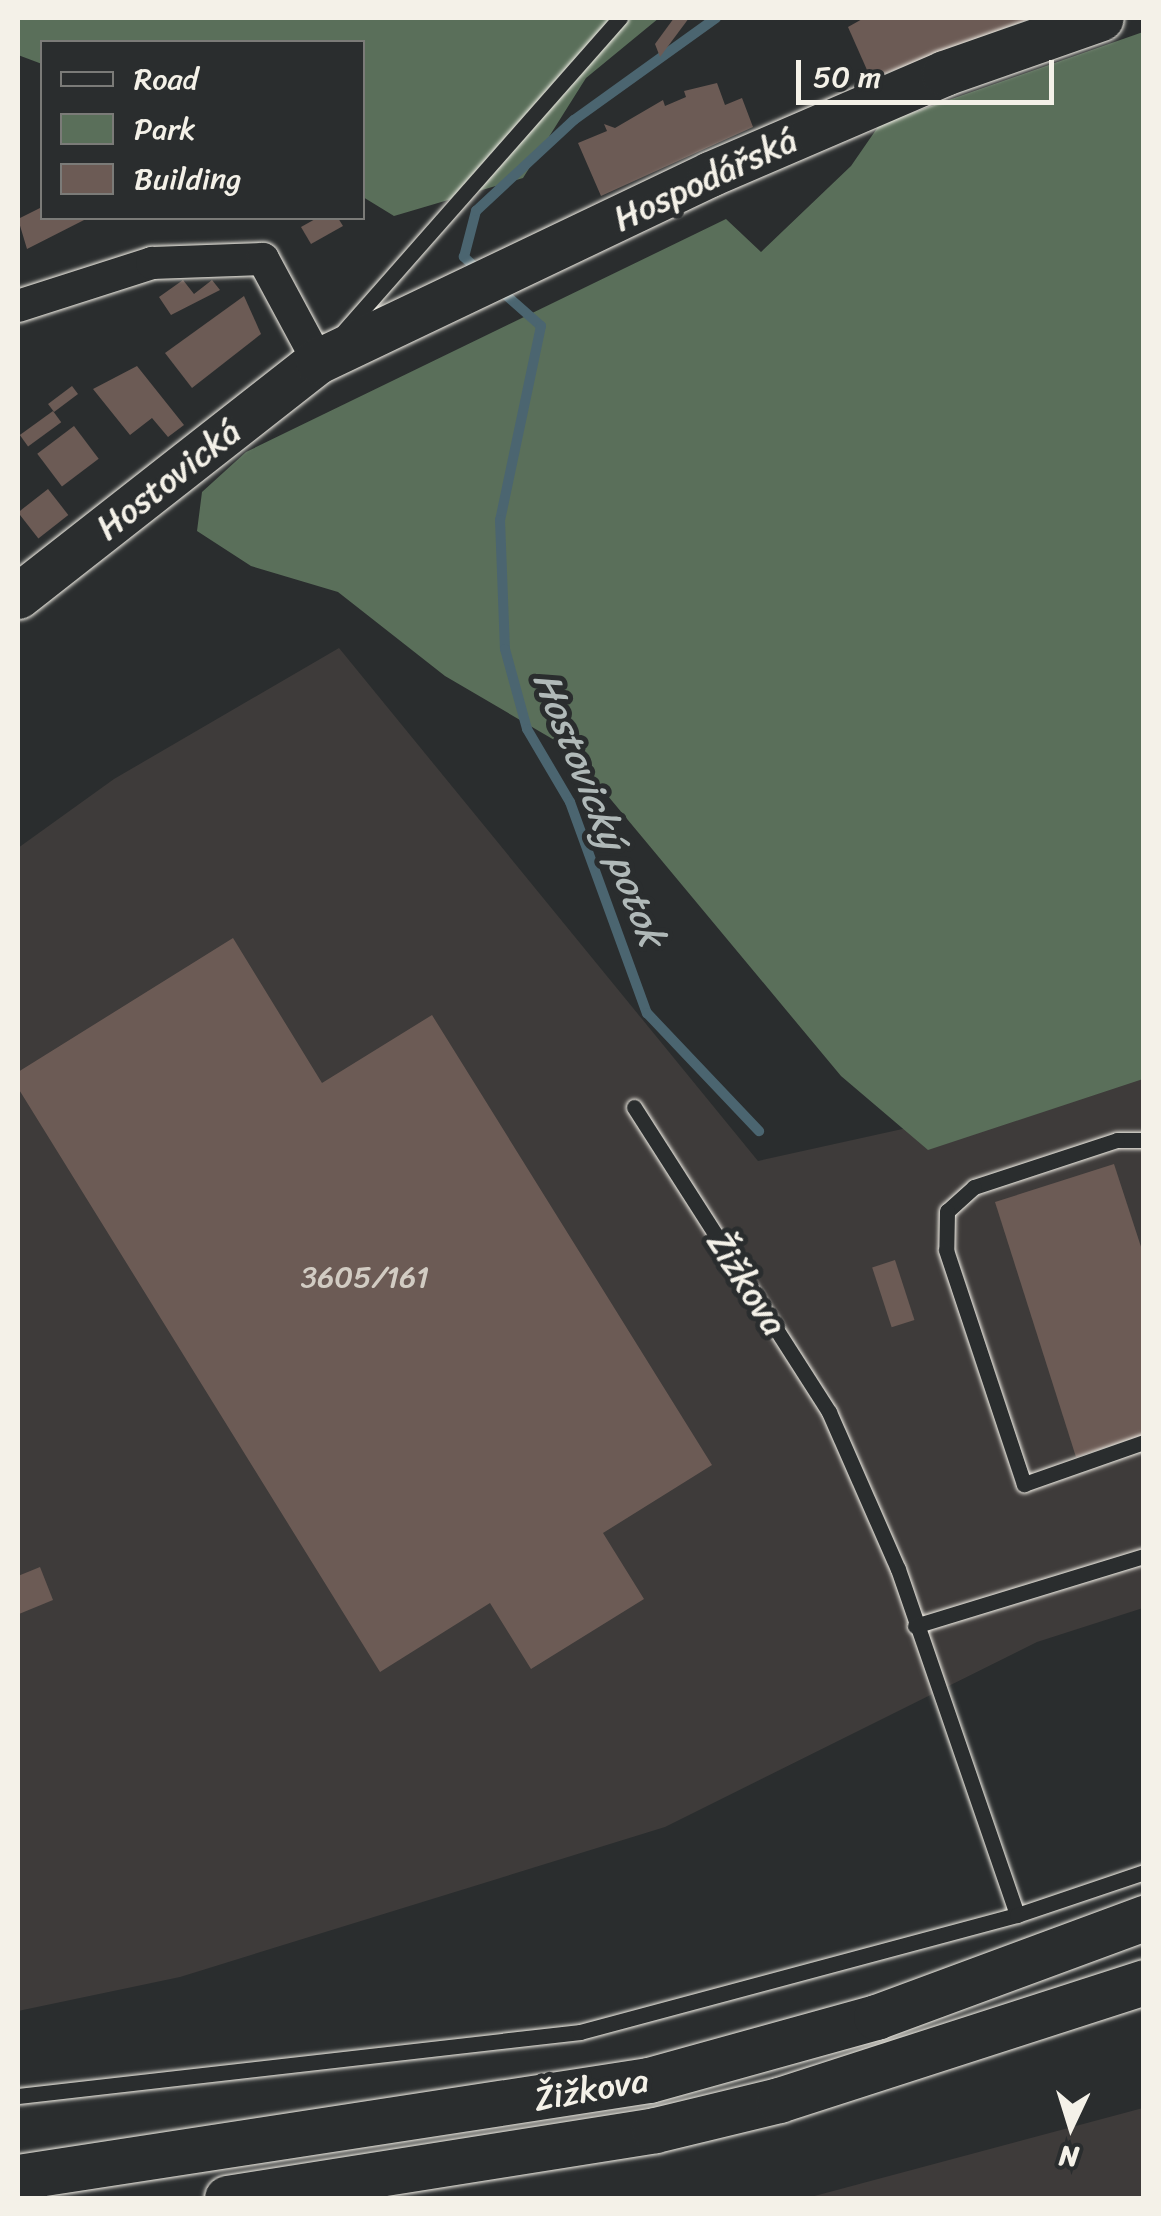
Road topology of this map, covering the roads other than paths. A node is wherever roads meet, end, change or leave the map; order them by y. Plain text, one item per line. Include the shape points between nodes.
1 (620, 18) edge
2 (1101, 18) edge
3 (18, 306) edge
4 (318, 361) junction
5 (18, 596) edge
6 (634, 1107) dead end
7 (1144, 1140) edge
8 (1144, 1442) edge
9 (1144, 1556) edge
10 (915, 1626) junction
11 (1144, 1872) edge
12 (1016, 1915) junction
13 (1144, 1918) edge
14 (1144, 1982) edge
15 (18, 2096) edge
16 (18, 2177) edge
17 (228, 2198) edge

1 - 4 lane
2 - 4 main road, Hospodářská via 944,73
3 - 4 street via 152,263 263,259
4 - 5 main road, Hostovická
6 - 10 lane, Žižkova via 830,1412
7 - 8 lane via 1117,1140 974,1187 947,1212 946,1250 1024,1484
9 - 10 lane
10 - 12 lane, Žižkova
11 - 12 lane, Žižkova
12 - 15 lane, Žižkova via 580,2032
13 - 16 main road, Žižkova via 876,2017 649,2080
14 - 17 main road, Žižkova via 894,2068 655,2130

